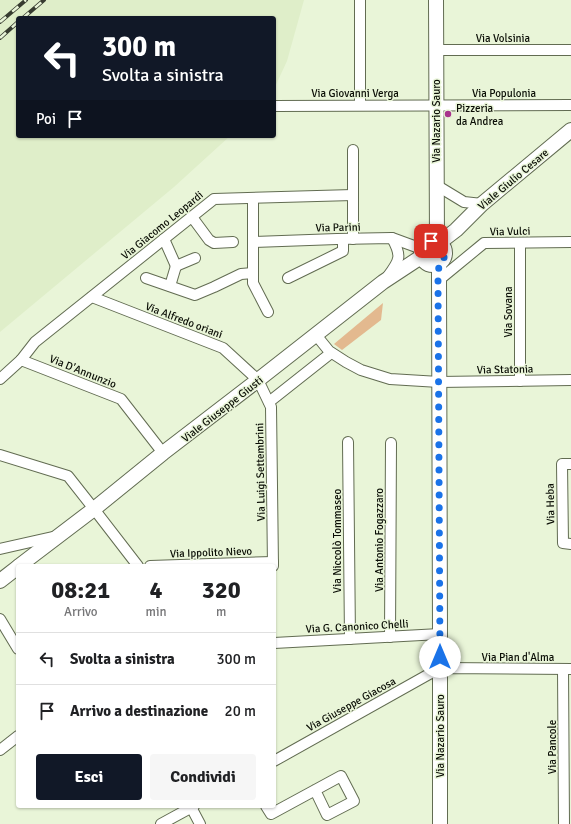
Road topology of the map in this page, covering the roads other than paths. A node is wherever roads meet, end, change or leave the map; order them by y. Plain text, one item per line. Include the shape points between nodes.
1 (360, 0) edge
2 (433, 1) edge
3 (436, 50) junction
4 (571, 50) edge
5 (360, 105) junction
6 (436, 105) junction
7 (571, 105) edge
8 (276, 106) edge
9 (571, 130) edge
10 (353, 150) dead end
11 (436, 185) junction
12 (353, 195) junction
13 (253, 198) junction
14 (482, 204) junction
15 (192, 217) junction
16 (456, 230) junction
17 (392, 238) junction
18 (164, 239) junction
19 (343, 239) junction
20 (354, 239) junction
21 (233, 242) dead end
22 (254, 242) junction
23 (438, 242) junction
24 (571, 242) edge
25 (520, 243) junction
26 (421, 253) junction
27 (195, 258) dead end
28 (439, 262) junction
29 (176, 266) junction
30 (254, 273) junction
31 (146, 278) dead end
32 (288, 278) dead end
33 (438, 280) junction
34 (383, 282) junction
35 (170, 286) junction
36 (92, 297) junction
37 (268, 312) dead end
38 (316, 335) junction
39 (331, 353) junction
40 (21, 360) junction
41 (0, 379) edge
42 (258, 380) junction
43 (571, 380) edge
44 (520, 381) junction
45 (440, 382) junction
46 (269, 402) junction
47 (348, 442) dead end
48 (391, 443) dead end
49 (163, 453) junction
50 (0, 455) edge
51 (571, 464) edge
52 (94, 509) junction
53 (60, 535) junction
54 (571, 544) edge
55 (0, 549) edge
56 (22, 564) edge
57 (136, 564) edge
58 (273, 564) edge
59 (16, 568) edge
60 (0, 580) edge
61 (0, 620) edge
62 (440, 634) junction
63 (390, 637) junction
64 (350, 639) junction
65 (276, 644) edge
66 (16, 646) edge
67 (440, 668) junction
68 (567, 669) edge
69 (16, 738) edge
70 (0, 750) edge
71 (276, 760) edge
72 (315, 790) dead end
73 (191, 808) edge
74 (193, 808) edge
75 (267, 808) edge
76 (161, 824) edge
77 (200, 824) edge
78 (440, 824) edge
79 (564, 824) edge

1 - 5 street
2 - 3 street, Via Nazario Sauro
3 - 4 street, Via Volsinia
3 - 6 street, Via Nazario Sauro
5 - 6 street, Via Giovanni Verga
5 - 8 street, Via Giovanni Verga
6 - 7 street, Via Populonia
6 - 11 street, Via Nazario Sauro
9 - 14 street, Viale Giulio Cesare
10 - 12 street
11 - 14 street via 464,202
11 - 23 street, Via Nazario Sauro
12 - 13 street, Via Giacomo Leopardi
12 - 20 street
13 - 15 street, Via Giacomo Leopardi via 214,199
13 - 22 street
14 - 16 street, Viale Giulio Cesare
15 - 18 street, Via Giacomo Leopardi
15 - 21 street via 208,240 214,243
16 - 23 street, Viale Giulio Cesare
16 - 28 street, Viale Giulio Cesare
17 - 20 street, Via Parini
17 - 26 street, Via Parini
17 - 34 street via 398,252 397,264
18 - 29 street
18 - 36 street, Via Giacomo Leopardi
19 - 20 street, Via Parini
19 - 22 street, Via Parini
19 - 32 street via 344,251
22 - 30 street
23 - 26 street, Viale Giuseppe Giusti via 428,242 423,246
23 - 28 street via 444,248 445,254
24 - 25 street, Via Vulci
25 - 33 street, Via Vulci via 484,244
25 - 44 street, Via Sovana
26 - 28 street via 425,263
26 - 34 street, Viale Giuseppe Giusti
27 - 29 street
28 - 33 street, Via Nazario Sauro
28 - 34 street, Viale Giuseppe Giusti via 421,269 409,270
29 - 35 street
30 - 35 street via 240,274 195,295
30 - 37 street via 253,283
31 - 35 street
33 - 45 street, Via Nazario Sauro
34 - 38 street, Viale Giuseppe Giusti
36 - 40 street, Via Giacomo Leopardi via 35,342
36 - 42 street, Via Alfredo oriani via 223,348
38 - 39 street, Via Statonia
38 - 42 street, Viale Giuseppe Giusti
39 - 45 street, Via Statonia via 361,370 390,379
39 - 46 street
40 - 41 street
40 - 49 street, Via D'Annunzio via 121,400
42 - 46 street, Via Luigi Settembrini
42 - 49 street, Viale Giuseppe Giusti
43 - 44 street, Via Statonia
44 - 45 street, Via Statonia
45 - 62 street, Via Nazario Sauro
46 - 58 street, Via Luigi Settembrini
47 - 64 street, Via Niccolò Tommaseo
48 - 63 street, Via Antonio Fogazzaro
49 - 52 street, Viale Giuseppe Giusti
50 - 52 street via 68,476
51 - 54 street, Via Heba via 562,464 563,543
52 - 53 street, Viale Giuseppe Giusti
52 - 57 street
53 - 55 street, Viale Giuseppe Giusti
53 - 56 street, Viale Giuseppe Giusti
59 - 60 street, Viale Giuseppe Giusti
61 - 66 street
62 - 63 street, Via G. Canonico Chelli
62 - 67 street, Via Nazario Sauro
63 - 64 street, Via G. Canonico Chelli
64 - 65 street, Via G. Canonico Chelli
67 - 68 street, Via Pian d'Alma
67 - 71 street, Via Giuseppe Giacosa
67 - 78 street, Via Nazario Sauro
68 - 79 street, Via Pancole
69 - 70 street
72 - 75 street via 270,814
73 - 76 street
74 - 77 street

